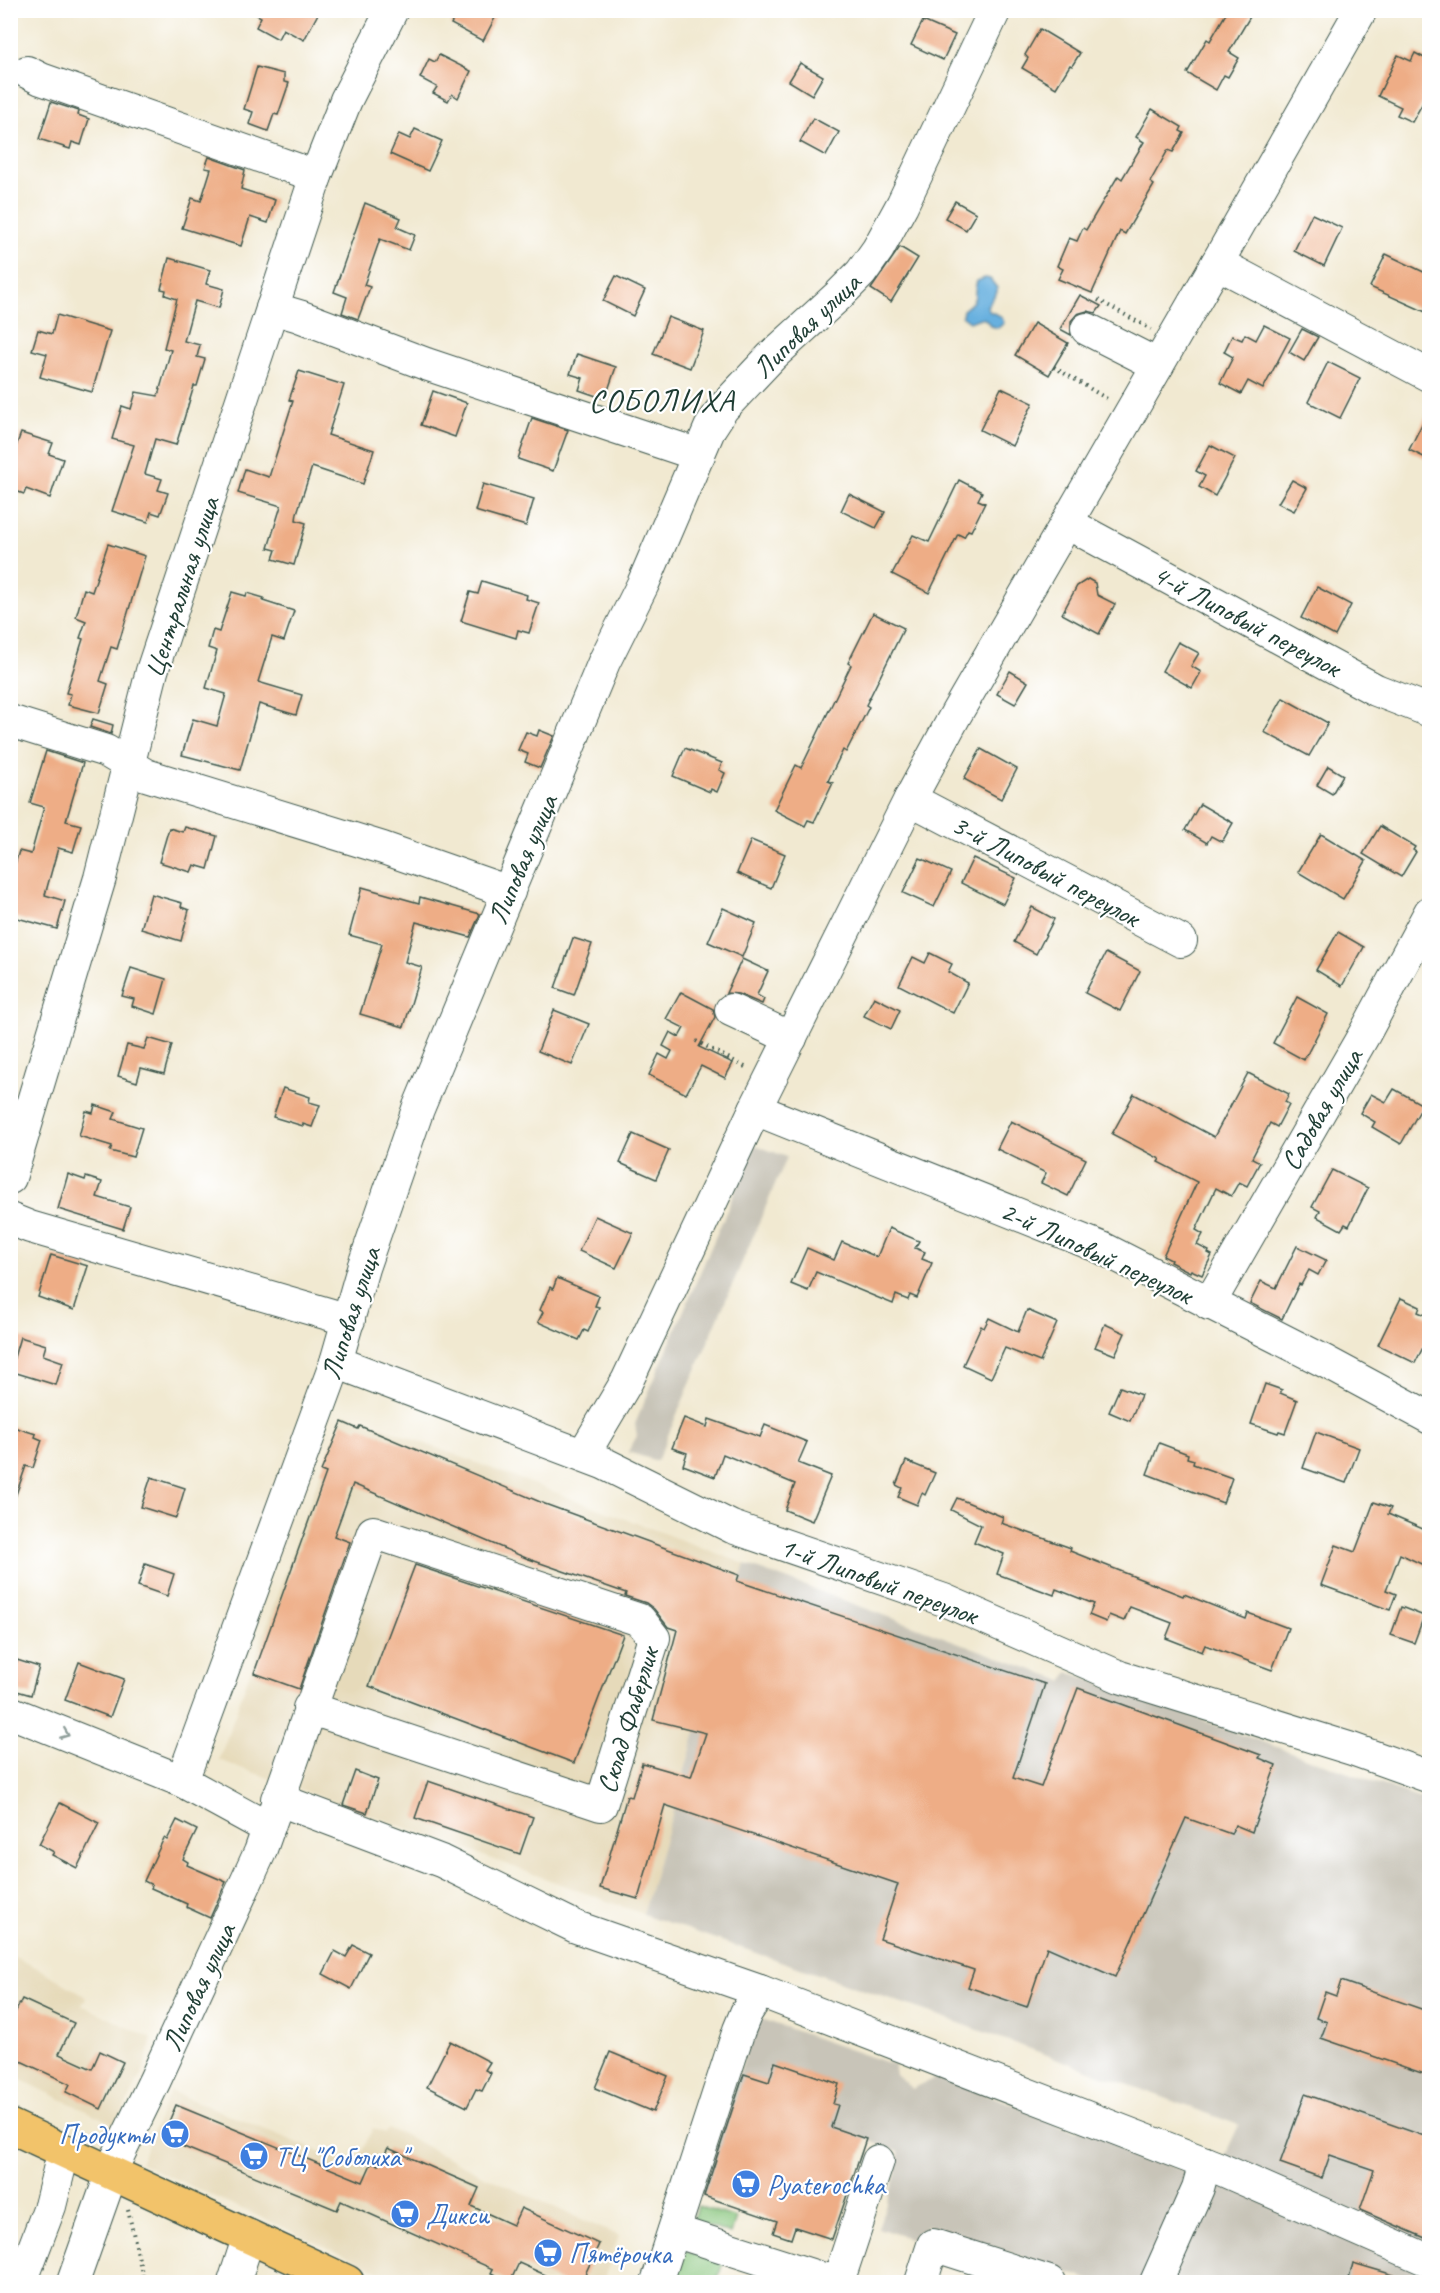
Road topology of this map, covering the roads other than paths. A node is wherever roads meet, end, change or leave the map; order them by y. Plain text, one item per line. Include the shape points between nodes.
1 (392, 10) edge
2 (995, 10) edge
3 (1361, 10) edge
4 (27, 72) dead end
5 (316, 176) junction
6 (1217, 263) junction
7 (272, 308) junction
8 (1087, 329) dead end
9 (1165, 352) junction
10 (1430, 376) edge
11 (699, 454) junction
12 (1066, 523) junction
13 (1430, 711) edge
14 (10, 721) edge
15 (128, 765) junction
16 (910, 799) junction
17 (509, 892) junction
18 (1430, 912) edge
19 (1181, 940) dead end
20 (731, 1010) dead end
21 (791, 1038) junction
22 (755, 1108) junction
23 (10, 1178) edge
24 (10, 1219) edge
25 (1209, 1304) junction
26 (349, 1320) junction
27 (336, 1362) junction
28 (1430, 1418) edge
29 (583, 1455) junction
30 (309, 1708) junction
31 (10, 1712) edge
32 (1430, 1777) edge
33 (182, 1781) junction
34 (273, 1813) junction
35 (760, 1991) junction
36 (10, 2126) edge
37 (64, 2150) junction
38 (878, 2161) dead end
39 (1205, 2163) junction
40 (120, 2176) junction
41 (674, 2231) junction
42 (249, 2236) junction
43 (1430, 2262) edge
44 (21, 2283) edge
45 (73, 2283) edge
46 (234, 2283) edge
47 (347, 2283) edge
48 (657, 2283) edge
49 (833, 2283) edge
50 (838, 2283) edge
51 (921, 2283) edge
52 (1049, 2283) edge
53 (1156, 2283) edge

1 - 5 street, Центральная улица via 346,100
2 - 11 street, Липовая улица via 878,249 861,273 723,408
3 - 6 street
4 - 5 street
5 - 7 street, Центральная улица
6 - 9 street
6 - 10 street
7 - 11 street via 426,364
7 - 15 street, Центральная улица via 152,671
8 - 9 street
9 - 12 street
11 - 17 street, Липовая улица via 643,584 604,662
12 - 13 street, 4-й Липовый переулок via 1376,690
12 - 16 street
14 - 15 street via 106,751
15 - 17 street via 146,775
15 - 23 street, Центральная улица via 100,878
16 - 19 street, 3-й Липовый переулок
16 - 21 street
17 - 26 street, Липовая улица via 418,1109
18 - 25 street, Садовая улица
20 - 21 street
21 - 22 street
22 - 25 street, 2-й Липовый переулок via 1102,1248
22 - 29 street via 627,1381
24 - 26 street
25 - 28 street, 2-й Липовый переулок
26 - 27 street, Липовая улица
27 - 29 street, 1-й Липовый переулок
27 - 33 street, Липовая улица
29 - 32 street, 1-й Липовый переулок via 732,1527 944,1600 1120,1677
30 - 30 street, Склад Фаберлик via 373,1532 640,1620 654,1638 601,1805
30 - 34 street, Липовая улица
31 -> 33 street
33 - 34 street
34 - 35 street via 441,1861 576,1926
34 - 40 street, Липовая улица via 260,1852
35 - 39 street
35 - 41 street via 739,2030
36 - 37 main road
37 - 40 main road
37 - 44 street via 50,2206
38 - 50 street
39 - 43 street
39 - 53 street
40 - 42 main road
40 - 45 street, Липовая улица
41 - 48 street
41 - 49 street
42 - 46 street
42 - 47 main road
51 - 52 street via 933,2245

